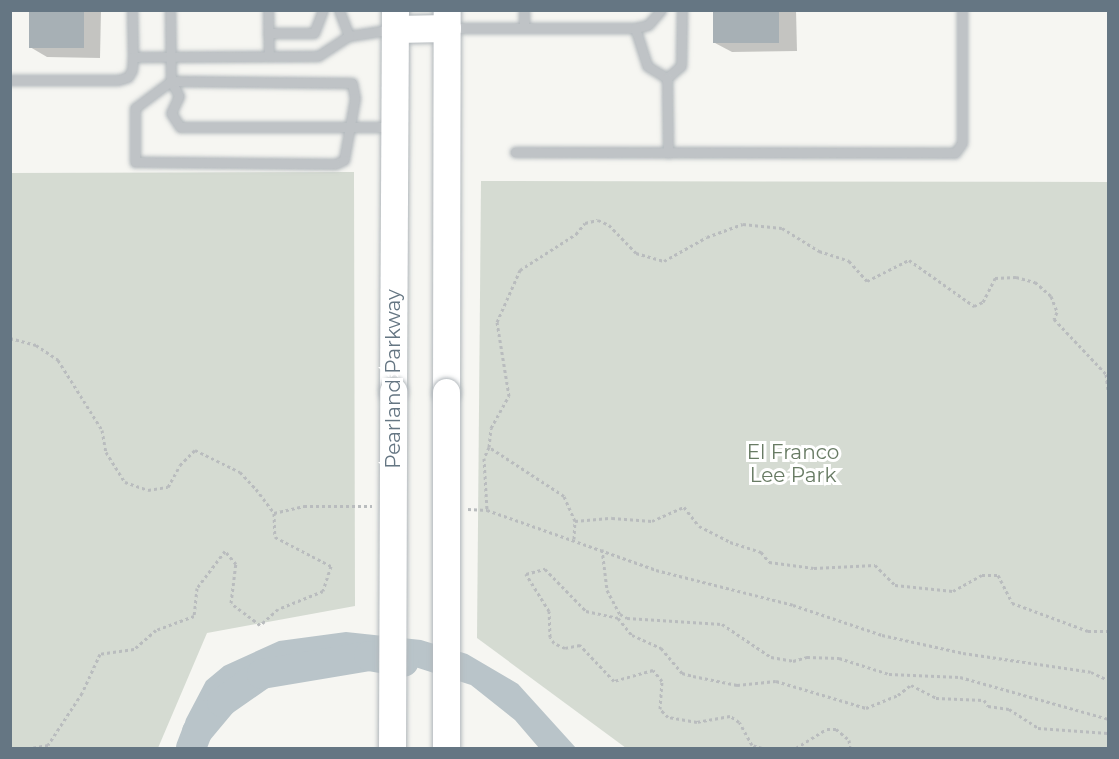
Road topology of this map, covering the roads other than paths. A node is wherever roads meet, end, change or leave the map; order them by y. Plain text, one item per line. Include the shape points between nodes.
1 (132, 10) edge
2 (170, 10) edge
3 (268, 10) edge
4 (323, 10) edge
5 (339, 10) edge
6 (524, 10) edge
7 (661, 10) edge
8 (682, 10) edge
9 (962, 10) edge
10 (447, 19) edge
11 (395, 20) edge
12 (524, 28) junction
13 (635, 28) junction
14 (268, 33) junction
15 (350, 36) junction
16 (268, 56) junction
17 (133, 57) junction
18 (170, 57) junction
19 (667, 78) junction
20 (10, 80) edge
21 (171, 81) junction
22 (395, 127) junction
23 (350, 128) junction
24 (515, 152) dead end
25 (668, 153) junction
26 (392, 748) edge
27 (446, 748) edge

1 - 17 lane
2 - 18 lane
3 - 14 lane
4 - 14 lane via 314,33
5 - 15 lane
6 - 12 lane
7 - 13 lane via 648,25
8 - 19 lane via 681,66
9 - 25 lane via 962,143 955,153
10 - 11 main road
10 - 12 lane
10 - 27 main road, bridge
11 - 15 lane
11 - 22 main road, Pearland Parkway
12 - 13 lane
13 - 19 lane via 647,66
14 - 16 lane
15 - 16 lane via 318,56
16 - 18 lane
17 - 18 lane
17 - 20 lane via 128,77 118,80
18 - 21 lane
19 - 25 lane
21 - 23 lane via 179,96 171,113 180,128
21 - 23 lane via 352,83 356,89
21 - 23 lane via 135,108 135,162 335,164 344,160
22 - 23 lane
22 - 26 main road, Pearland Parkway, bridge
24 - 25 lane

